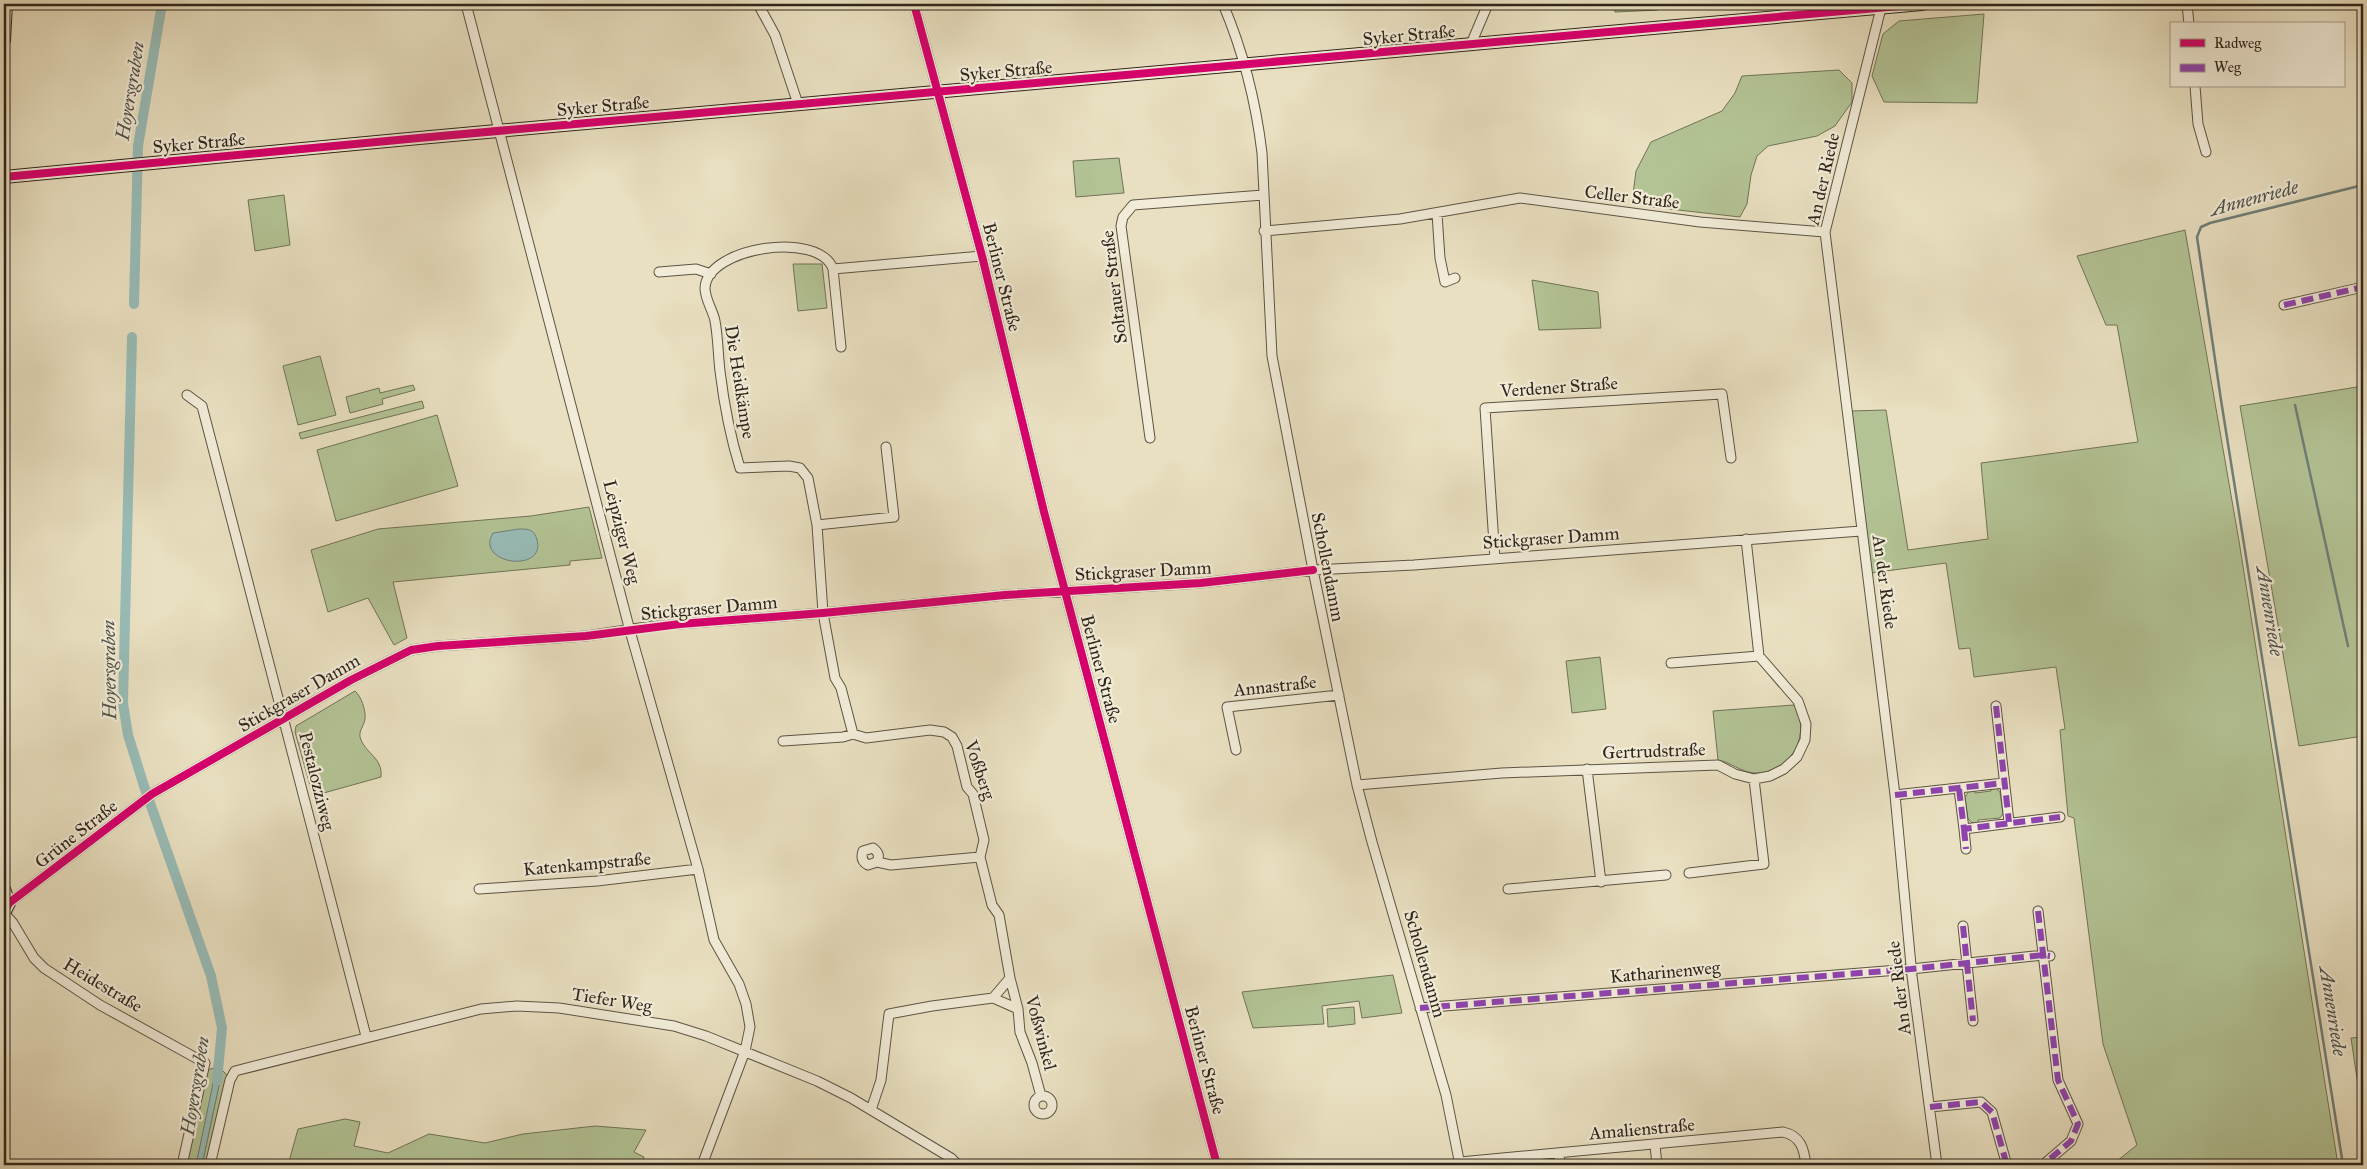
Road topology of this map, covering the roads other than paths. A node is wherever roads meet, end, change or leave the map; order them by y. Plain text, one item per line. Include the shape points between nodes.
1 (6, 4) edge
2 (466, 4) edge
3 (758, 4) edge
4 (914, 4) edge
5 (1223, 4) edge
6 (1488, 4) edge
7 (1922, 4) edge
8 (2187, 4) edge
9 (1881, 8) junction
10 (2189, 22) edge
11 (4, 40) edge
12 (1471, 44) junction
13 (1244, 64) junction
14 (2195, 88) edge
15 (938, 92) junction
16 (798, 104) junction
17 (499, 131) junction
18 (2206, 152) dead end
19 (4, 177) edge
20 (1263, 195) junction
21 (1436, 214) junction
22 (1264, 231) junction
23 (1825, 232) junction
24 (982, 256) junction
25 (833, 269) junction
26 (660, 272) dead end
27 (711, 274) junction
28 (1455, 278) dead end
29 (2363, 287) edge
30 (2284, 305) dead end
31 (841, 347) dead end
32 (187, 395) dead end
33 (1150, 438) dead end
34 (886, 447) dead end
35 (1731, 458) dead end
36 (817, 525) junction
37 (1862, 531) junction
38 (1746, 539) junction
39 (1495, 558) junction
40 (1313, 570) junction
41 (1065, 590) junction
42 (823, 613) junction
43 (630, 631) junction
44 (1759, 656) junction
45 (1671, 663) dead end
46 (1339, 695) junction
47 (1996, 706) dead end
48 (284, 719) junction
49 (853, 734) junction
50 (783, 741) dead end
51 (1236, 750) dead end
52 (1587, 769) junction
53 (1754, 779) junction
54 (2004, 783) junction
55 (1357, 785) junction
56 (1959, 788) junction
57 (149, 796) joint
58 (1894, 796) junction
59 (2060, 816) dead end
60 (2009, 822) junction
61 (1964, 829) junction
62 (1966, 850) dead end
63 (980, 857) junction
64 (877, 862) dead end
65 (698, 869) junction
66 (1690, 873) dead end
67 (1666, 876) dead end
68 (1601, 882) junction
69 (1508, 888) dead end
70 (4, 889) edge
71 (479, 889) dead end
72 (5, 910) edge
73 (2038, 911) dead end
74 (1962, 926) dead end
75 (2046, 956) junction
76 (1966, 963) junction
77 (1911, 969) junction
78 (1010, 978) junction
79 (993, 998) junction
80 (1420, 1008) junction
81 (1018, 1009) junction
82 (1973, 1021) dead end
83 (366, 1036) junction
84 (745, 1051) junction
85 (1041, 1096) dead end
86 (1930, 1107) junction
87 (872, 1110) junction
88 (1655, 1145) junction
89 (1559, 1153) junction
90 (1460, 1164) edge
91 (182, 1165) edge
92 (210, 1165) edge
93 (702, 1165) edge
94 (958, 1165) edge
95 (1217, 1165) edge
96 (1560, 1165) edge
97 (1656, 1165) edge
98 (1806, 1165) edge
99 (1937, 1165) edge
100 (2009, 1165) edge
101 (2043, 1165) edge

1 - 11 main road
2 - 17 street, Leipziger Weg
3 - 16 street via 778,44
4 - 15 street, Berliner Straße
5 - 13 street, Schollendamm
6 - 12 street
7 - 9 main road, Syker Straße
8 - 10 street
9 - 12 main road, Syker Straße
9 - 23 street, An der Riede
12 - 13 main road, Syker Straße
13 - 15 main road, Syker Straße
13 - 20 street, Schollendamm via 1258,123
14 - 18 street via 2198,124
15 - 16 main road, Syker Straße
15 - 24 street, Berliner Straße
16 - 17 main road, Syker Straße
17 - 19 main road, Syker Straße
17 - 43 street, Leipziger Weg
20 - 22 street, Schollendamm
20 - 33 street, Soltauer Straße via 1133,205 1123,217 1121,226
21 - 22 street, Celler Straße
21 - 23 street, Celler Straße via 1520,198 1700,222
21 - 28 street via 1445,282
22 - 40 street, Schollendamm via 1272,356
23 - 37 street, An der Riede
24 - 25 street
24 - 41 street, Berliner Straße
25 - 27 street via 831,263 816,253 775,246 745,252
25 - 31 street
26 - 27 street via 696,269
27 - 36 street, Die Heidkämpe via 705,288 715,322 729,433 740,468 800,468 808,478
29 - 30 street
32 - 48 street, Pestalozziweg via 202,406
34 - 36 street via 894,517
35 - 39 street, Verdener Straße via 1722,394 1485,408
36 - 42 street, Die Heidkämpe
37 - 38 street, Stickgraser Damm
37 - 58 street, An der Riede
38 - 39 street, Stickgraser Damm
38 - 44 street
39 - 40 street, Stickgraser Damm
40 - 41 street, Stickgraser Damm via 1201,583
40 - 46 street, Schollendamm
41 - 42 street, Stickgraser Damm
41 - 95 street, Berliner Straße
42 - 43 street, Stickgraser Damm via 653,626
42 - 49 street via 835,678 841,688
43 - 48 street, Stickgraser Damm via 411,650
43 - 65 street, Leipziger Weg
44 - 45 street
44 - 53 street via 1798,701 1806,724 1805,740 1797,757 1784,769
46 - 51 street, Annastraße via 1226,706
46 - 55 street, Schollendamm
47 - 54 street
48 - 57 street, Stickgraser Damm
48 - 83 street, Pestalozziweg
49 - 50 street
49 - 63 street, Voßberg via 866,738 930,730 952,737 968,788 973,794 984,840
52 - 53 street, Gertrudstraße via 1718,765
52 - 55 street, Gertrudstraße
52 - 68 street
53 - 66 street via 1764,864
54 - 56 street
54 - 60 street
55 - 80 street, Schollendamm
56 - 58 street
56 - 61 street
57 - 72 street, Grüne Straße
58 - 77 street, An der Riede
59 - 60 street
60 - 61 street
61 - 62 street
63 - 64 street via 891,865
63 - 78 street, Voßberg via 992,905 999,915
65 - 71 street, Katenkampstraße via 597,881
65 - 84 street, Leipziger Weg via 714,940 739,984 746,1004 750,1027
67 - 68 street
68 - 69 street
70 - 72 main road
72 - 91 street, Heidestraße via 34,958 44,968 100,1005 205,1063
73 - 75 street
74 - 76 street
75 - 76 street, Katharinenweg
75 - 101 street via 2058,1080 2078,1124 2071,1141
76 - 77 street, Katharinenweg
76 - 82 street
77 - 80 street, Katharinenweg
77 - 86 street, An der Riede
78 - 79 street
78 - 81 street, Voßwinkel
79 - 81 street
79 - 87 street via 889,1014 881,1080
80 - 90 street, Schollendamm via 1446,1095
81 - 85 street, Voßwinkel via 1020,1032
83 - 84 street, Tiefer Weg via 480,1009 534,1007 674,1026
83 - 92 street, Tiefer Weg via 235,1071 230,1080
84 - 87 street, Tiefer Weg via 817,1081
84 - 93 street, Leipziger Weg
86 - 99 street, An der Riede
86 - 100 street via 1981,1102 1992,1112
87 - 94 street, Tiefer Weg
88 - 89 street, Amalienstraße
88 - 97 street
88 - 98 street, Amalienstraße via 1783,1132 1797,1138 1804,1148
89 - 90 street, Amalienstraße
89 - 96 street

